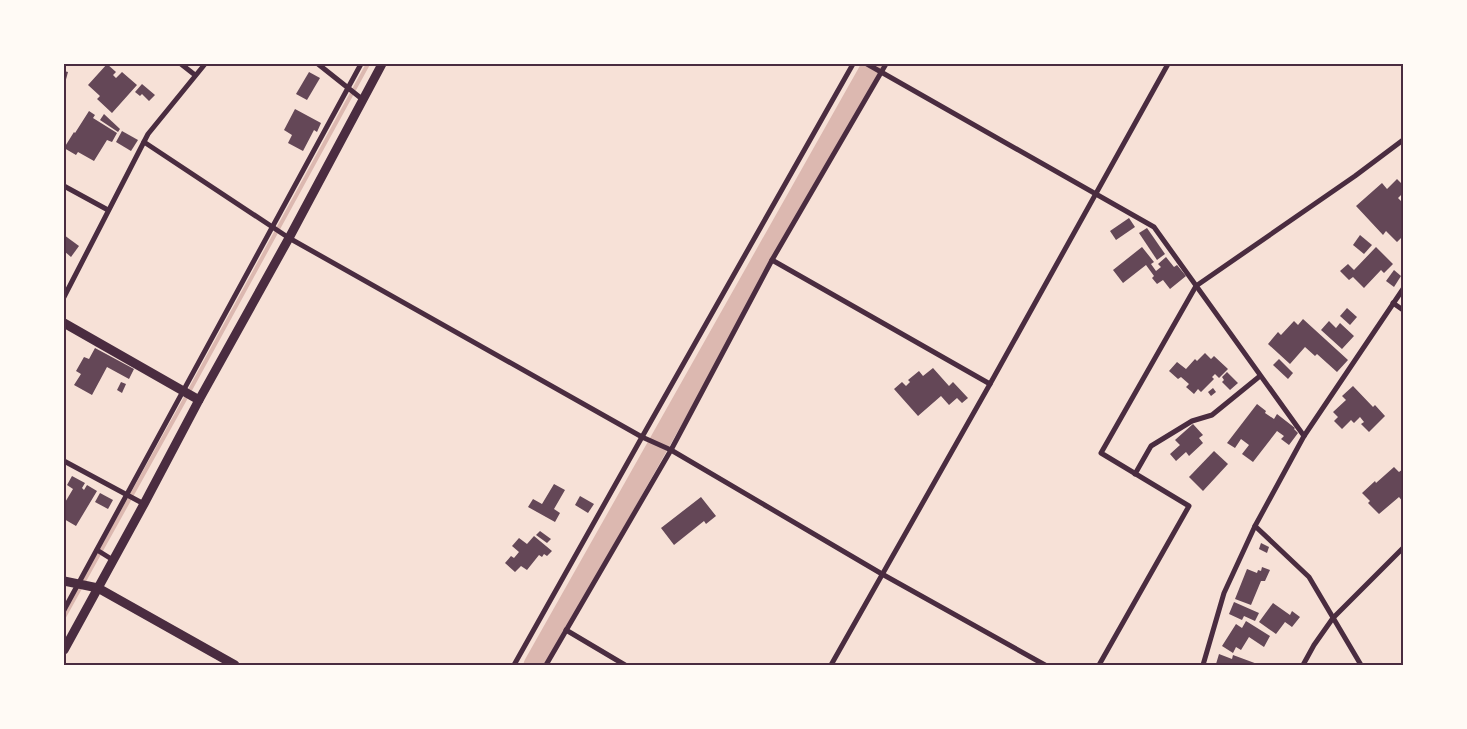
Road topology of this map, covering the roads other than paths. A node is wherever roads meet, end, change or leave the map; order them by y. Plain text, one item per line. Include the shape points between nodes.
1 (181, 64) edge
2 (206, 64) edge
3 (318, 64) edge
4 (361, 64) edge
5 (382, 64) edge
6 (853, 64) edge
7 (867, 64) edge
8 (886, 64) edge
9 (1168, 64) edge
10 (882, 72) junction
11 (195, 76) junction
12 (348, 88) junction
13 (362, 99) junction
14 (1403, 140) edge
15 (144, 142) junction
16 (64, 186) edge
17 (1095, 194) junction
18 (108, 210) junction
19 (272, 226) junction
20 (289, 238) junction
21 (772, 260) junction
22 (1196, 286) junction
23 (1403, 289) edge
24 (64, 297) edge
25 (1393, 302) junction
26 (1403, 310) edge
27 (64, 322) edge
28 (1260, 376) junction
29 (990, 384) junction
30 (183, 390) junction
31 (199, 400) junction
32 (1304, 436) junction
33 (642, 437) junction
34 (671, 450) junction
35 (64, 461) edge
36 (1135, 474) junction
37 (126, 494) junction
38 (144, 504) junction
39 (1255, 526) junction
40 (1403, 548) edge
41 (97, 550) junction
42 (113, 560) junction
43 (882, 574) junction
44 (64, 581) edge
45 (78, 584) junction
46 (98, 588) junction
47 (64, 610) edge
48 (1333, 618) junction
49 (566, 630) junction
50 (64, 650) edge
51 (234, 665) edge
52 (514, 665) edge
53 (546, 665) edge
54 (625, 665) edge
55 (831, 665) edge
56 (1045, 665) edge
57 (1098, 665) edge
58 (1202, 665) edge
59 (1303, 665) edge
60 (1361, 665) edge

1 - 11 street
2 - 11 street
3 - 12 street
4 - 12 street
5 - 13 street
6 - 33 street
7 - 10 street
8 - 10 street
9 - 17 street
10 - 17 street
10 - 21 street
11 - 15 street
12 - 13 street
12 - 19 street
13 - 20 street
14 - 22 street
15 - 18 street
15 - 19 street
16 - 18 street
17 - 22 street via 1154,228
17 - 29 street
18 - 24 street
19 - 20 street
19 - 30 street
20 - 31 street
20 - 33 street
21 - 29 street
21 - 34 street
22 - 28 street
22 - 36 street via 1101,453
23 - 25 street
25 - 26 street
25 - 32 street
27 - 30 street
28 - 32 street
28 - 36 street via 1212,415 1192,421 1151,446
29 - 43 street
30 - 31 street
30 - 37 street
31 - 38 street
32 - 39 street
33 - 34 street
33 - 52 street
34 - 43 street
34 - 49 street
35 - 37 street
36 - 57 street via 1189,506
37 - 38 street
37 - 41 street
38 - 42 street
39 - 48 street via 1309,577
39 - 58 street via 1224,593
40 - 48 street
41 - 42 street
41 - 45 street
42 - 46 street
43 - 55 street
43 - 56 street
44 - 45 street
45 - 46 street
45 - 47 street
46 - 50 street
46 - 51 street
48 - 59 street
48 - 60 street
49 - 53 street
49 - 54 street

